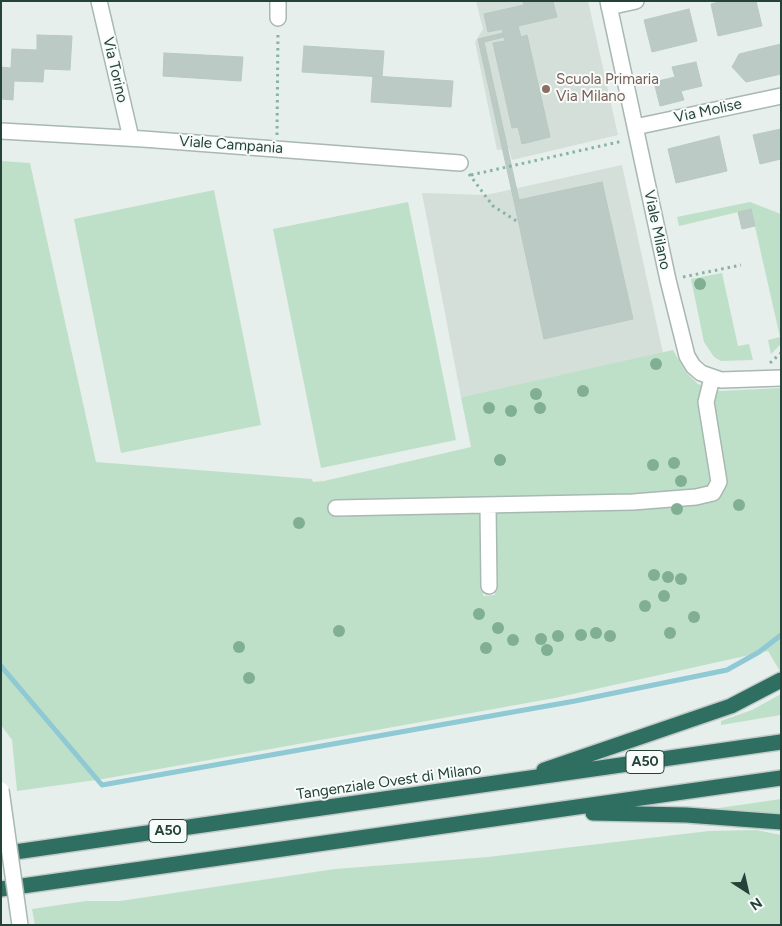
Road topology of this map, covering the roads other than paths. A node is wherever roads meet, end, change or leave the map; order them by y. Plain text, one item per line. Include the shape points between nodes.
1 (99, 1) edge
2 (278, 1) edge
3 (636, 1) edge
4 (609, 4) edge
5 (278, 18) road end
6 (781, 96) edge
7 (1, 131) edge
8 (636, 133) junction
9 (131, 138) junction
10 (460, 163) road end
11 (777, 372) edge
12 (712, 378) junction
13 (488, 505) junction
14 (336, 508) dead end
15 (489, 586) dead end
16 (781, 680) edge
17 (781, 742) edge
18 (781, 778) edge
19 (509, 782) junction
20 (1, 790) edge
21 (549, 812) junction
22 (781, 822) edge
23 (1, 854) edge
24 (1, 889) edge
25 (20, 925) edge

1 - 9 street, Via Torino
2 - 5 street
3 - 4 street
4 - 8 street, Viale Milano
6 - 8 street, Via Molise
7 - 9 street, Viale Campania
8 - 12 street, Viale Milano via 683,346 693,366
9 - 10 street, Viale Campania
11 - 12 street, Viale Milano via 731,382
12 - 13 street via 706,402 718,482 713,493 633,502
13 - 14 street
13 - 15 street
16 - 19 highway via 731,706
17 - 19 highway, Tangenziale Ovest di Milano / A50
18 - 21 highway, A50
19 - 23 highway, Tangenziale Ovest di Milano / A50
20 - 25 street, bridge
21 - 22 highway via 686,815
21 - 24 highway, A50

